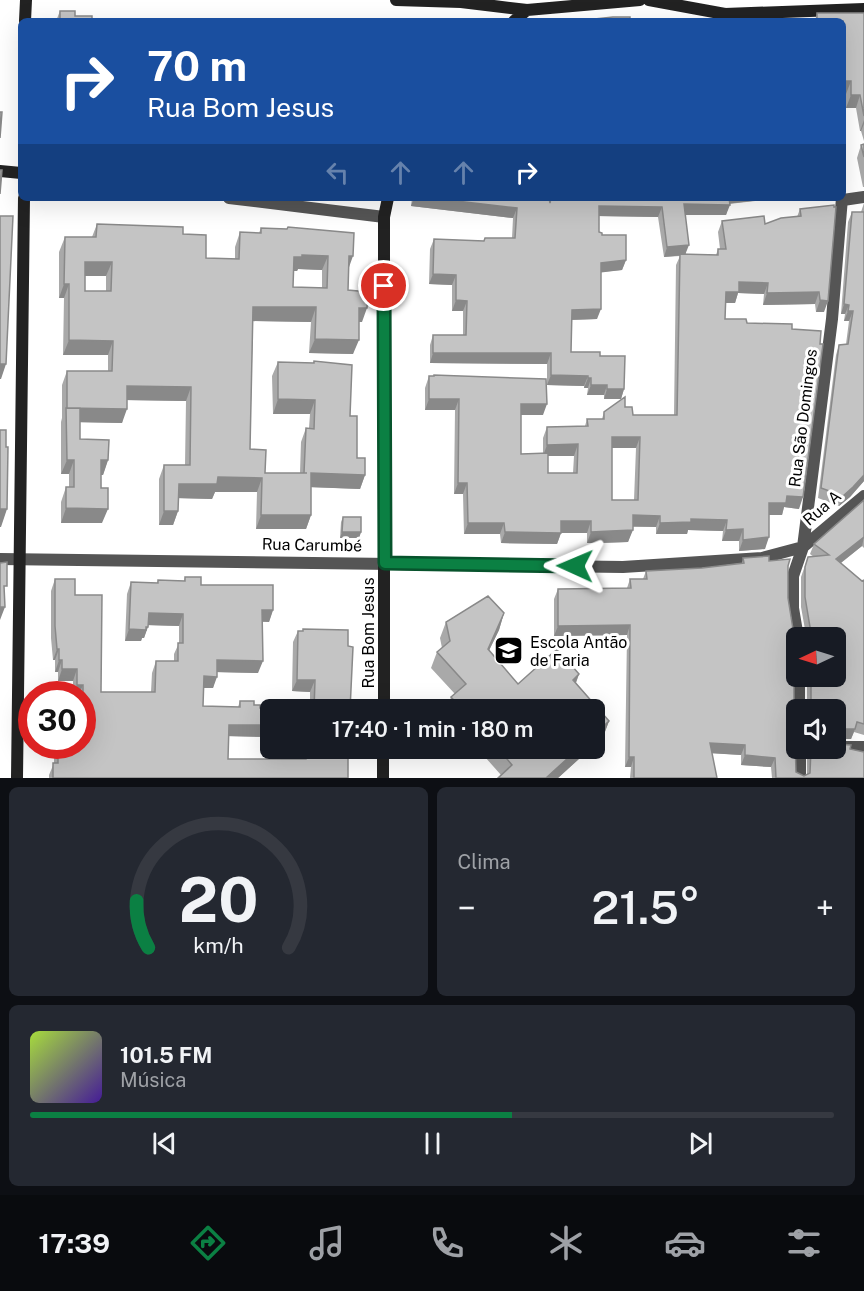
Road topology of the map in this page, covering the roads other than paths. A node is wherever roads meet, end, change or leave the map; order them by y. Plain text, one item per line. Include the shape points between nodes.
1 (26, 0) edge
2 (396, 0) edge
3 (640, 0) edge
4 (649, 0) edge
5 (864, 9) edge
6 (528, 10) junction
7 (728, 17) edge
8 (26, 18) edge
9 (518, 18) edge
10 (0, 171) edge
11 (18, 173) edge
12 (864, 197) edge
13 (846, 199) edge
14 (24, 201) edge
15 (253, 201) edge
16 (387, 201) edge
17 (842, 201) edge
18 (384, 217) junction
19 (864, 496) edge
20 (803, 547) junction
21 (0, 559) edge
22 (21, 559) junction
23 (385, 563) junction
24 (796, 627) edge
25 (384, 699) edge
26 (846, 747) edge
27 (864, 747) edge
28 (383, 759) edge
29 (800, 759) edge
30 (17, 778) edge
31 (383, 778) edge
32 (800, 778) edge

1 - 8 street
2 - 6 street
3 - 6 street
4 - 7 street
5 - 7 street
6 - 9 street
10 - 11 street
12 - 13 street
14 - 22 street
15 - 18 street
16 - 18 street, Rua Bom Jesus
17 - 20 street, Rua São Domingos via 832,319
18 - 23 street, Rua Bom Jesus
19 - 20 street, Rua A
20 - 23 street, Rua Carumbé via 762,558 623,567
20 - 24 street, Rua São Domingos via 793,576
21 - 22 street, Rua Carumbé
22 - 23 street, Rua Carumbé
22 - 30 street
23 - 25 street, Rua Bom Jesus
26 - 27 street
28 - 31 street
29 - 32 street

